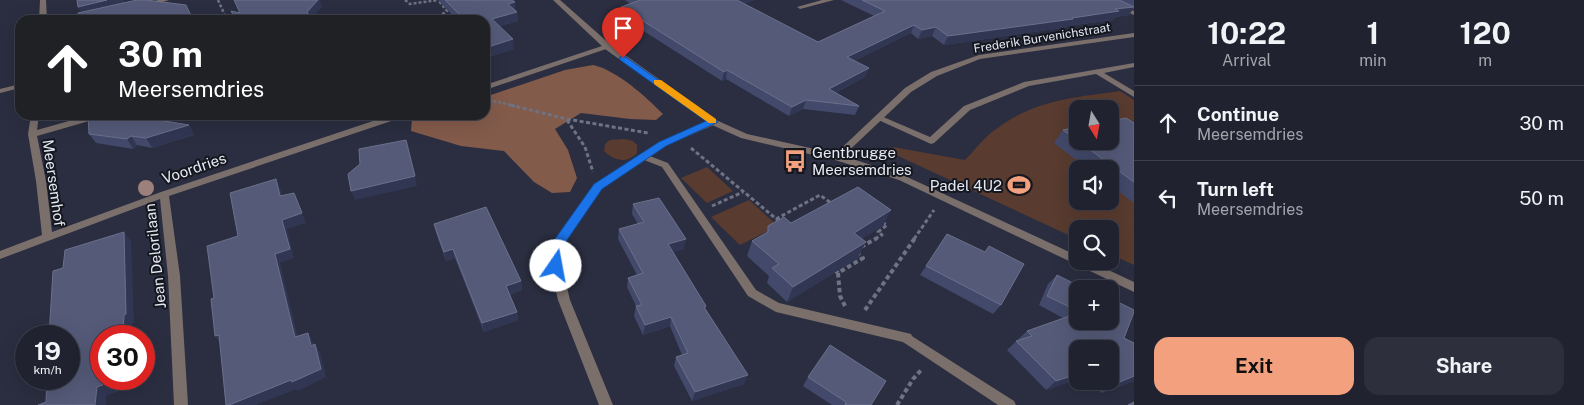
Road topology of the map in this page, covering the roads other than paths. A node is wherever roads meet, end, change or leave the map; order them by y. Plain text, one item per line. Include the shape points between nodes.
1 (43, 0) edge
2 (166, 0) edge
3 (556, 0) edge
4 (831, 0) edge
5 (1101, 0) edge
6 (139, 6) edge
7 (800, 7) dead end
8 (1134, 13) edge
9 (43, 15) edge
10 (1134, 35) edge
11 (608, 47) junction
12 (1134, 65) edge
13 (1096, 71) junction
14 (490, 86) edge
15 (15, 87) edge
16 (0, 91) edge
17 (1134, 96) edge
18 (878, 118) junction
19 (34, 120) edge
20 (82, 120) edge
21 (385, 120) edge
22 (713, 122) junction
23 (32, 134) junction
24 (642, 156) junction
25 (837, 157) junction
26 (164, 194) junction
27 (46, 236) junction
28 (0, 255) edge
29 (1069, 257) edge
30 (1097, 270) edge
31 (1134, 287) edge
32 (181, 405) edge
33 (606, 405) edge
34 (1009, 405) edge

1 - 9 street
2 - 6 street
3 - 11 street
4 - 7 street
5 - 8 street
10 - 18 street, Frederik Burvenichstraat via 979,57 934,74 908,90
11 - 14 street
11 - 22 street
12 - 13 street
13 - 17 street
13 - 18 street via 1027,84 967,108 931,141
15 - 16 street
18 - 25 street, Frederik Burvenichstraat
19 - 23 street, Meersemhof
20 - 23 street, Meersemhof
21 - 26 street, Voordries
22 - 24 street
22 - 25 street via 744,136
23 - 27 street, Meersemhof via 41,181
24 - 33 street via 598,186 561,239 556,266 564,300
24 - 34 street via 665,165 752,292 776,307 907,338
25 - 29 street via 902,178
26 - 27 street, Voordries
26 - 32 street, Jean Delorilaan via 174,276
27 - 28 street, Voordries
30 - 31 street

